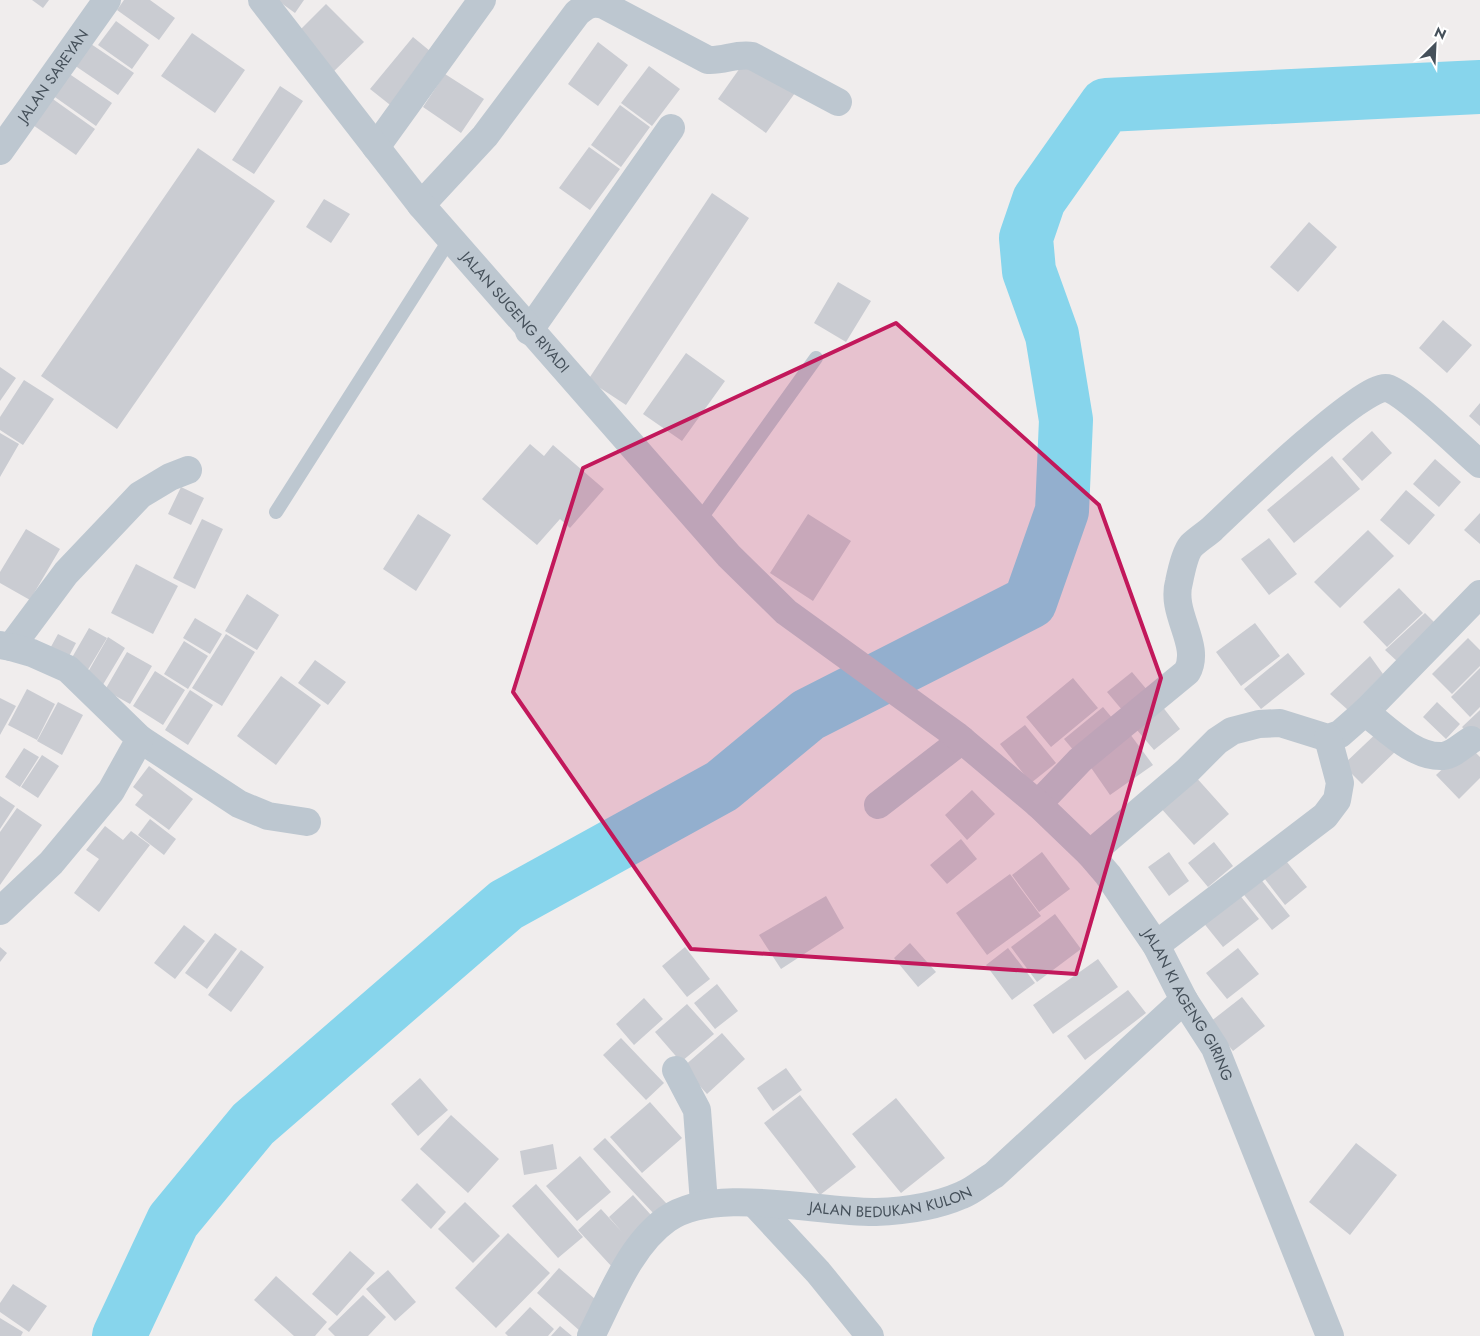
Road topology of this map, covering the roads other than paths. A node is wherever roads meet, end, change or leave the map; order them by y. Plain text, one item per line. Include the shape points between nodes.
1 (107, 0) edge
2 (262, 0) edge
3 (482, 0) edge
4 (838, 102) dead end
5 (671, 128) dead end
6 (376, 147) junction
7 (0, 151) edge
8 (421, 205) junction
9 (450, 239) junction
10 (529, 331) junction
11 (816, 358) dead end
12 (1480, 464) edge
13 (188, 470) dead end
14 (276, 512) dead end
15 (699, 521) junction
16 (1480, 594) edge
17 (5, 646) edge
18 (1365, 712) junction
19 (959, 737) junction
20 (1328, 738) junction
21 (140, 739) junction
22 (1471, 740) dead end
23 (1038, 804) junction
24 (878, 805) dead end
25 (307, 822) dead end
26 (1090, 854) junction
27 (0, 911) edge
28 (1156, 945) junction
29 (1184, 1000) junction
30 (676, 1070) dead end
31 (704, 1203) junction
32 (754, 1203) junction
33 (591, 1336) edge
34 (870, 1336) edge
35 (1330, 1336) edge

1 - 7 street, JALAN SAREYAN
2 - 6 street, JALAN SUGENG RIYADI
3 - 6 street
4 - 8 street via 752,56 739,54 721,61 708,60 604,5 594,3 577,13 485,136
5 - 10 street
6 - 8 street, JALAN SUGENG RIYADI
8 - 9 street, JALAN SUGENG RIYADI
9 - 10 street, JALAN SUGENG RIYADI
9 - 14 lane
10 - 15 street, JALAN SUGENG RIYADI
11 - 15 lane
12 - 23 street via 1408,401 1386,388 1374,390 1345,412 1295,452 1190,548 1176,595 1192,654 1187,672 1080,760
13 - 17 street via 140,495 66,574
15 - 19 street, JALAN SUGENG RIYADI via 786,612
16 - 18 street
17 - 21 street via 32,653 68,669
18 - 20 street via 1340,734
18 - 22 street via 1426,753 1444,756
19 - 23 street, JALAN KI AGENG GIRING
19 - 24 street
20 - 26 street via 1280,723 1232,731
20 - 28 street via 1340,783 1337,800 1325,816
21 - 25 street via 239,804 268,816
21 - 27 street via 105,798 51,863
23 - 26 street, JALAN KI AGENG GIRING
26 - 28 street, JALAN KI AGENG GIRING
28 - 29 street, JALAN KI AGENG GIRING
29 - 32 street, JALAN BEDUKAN KULON via 994,1174 963,1195 922,1207 877,1212
29 - 35 street, JALAN KI AGENG GIRING via 1215,1048
30 - 31 street via 697,1110
31 - 32 street, JALAN BEDUKAN KULON
31 - 33 street, JALAN BEDUKAN KULON via 684,1209 666,1220 644,1241
32 - 34 street via 818,1272

